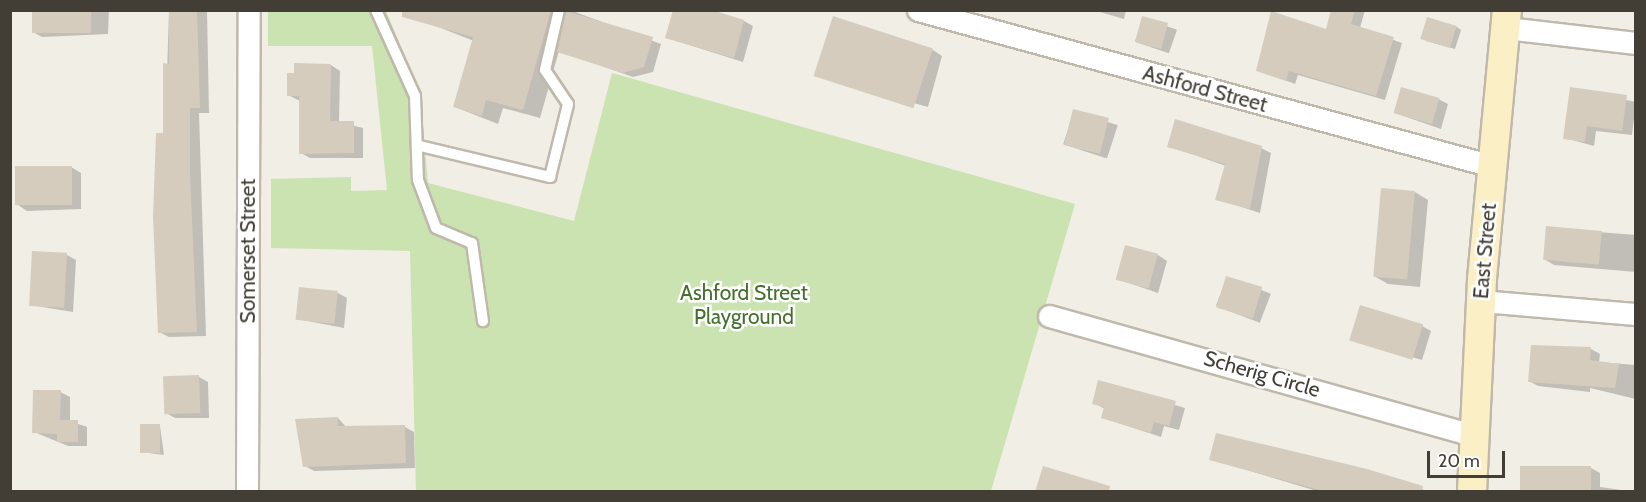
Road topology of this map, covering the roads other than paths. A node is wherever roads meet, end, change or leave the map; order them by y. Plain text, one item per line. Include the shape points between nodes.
1 (249, 10) edge
2 (376, 10) edge
3 (559, 10) edge
4 (918, 10) edge
5 (1507, 19) edge
6 (1635, 43) edge
7 (420, 146) junction
8 (1492, 166) junction
9 (1481, 300) junction
10 (1635, 314) edge
11 (1049, 316) dead end
12 (483, 321) dead end
13 (1473, 435) junction
14 (247, 492) edge
15 (1472, 492) edge

1 - 14 street, Somerset Street
2 - 7 lane via 415,96
3 - 7 lane via 545,70 568,104 550,177
4 - 8 street, Ashford Street
5 - 6 street
5 - 8 main road, East Street
7 - 12 lane via 418,180 436,228 472,243
8 - 9 main road, East Street
9 - 10 street
9 - 13 main road, East Street
11 - 13 street, Scherig Circle
13 - 15 main road, East Street

